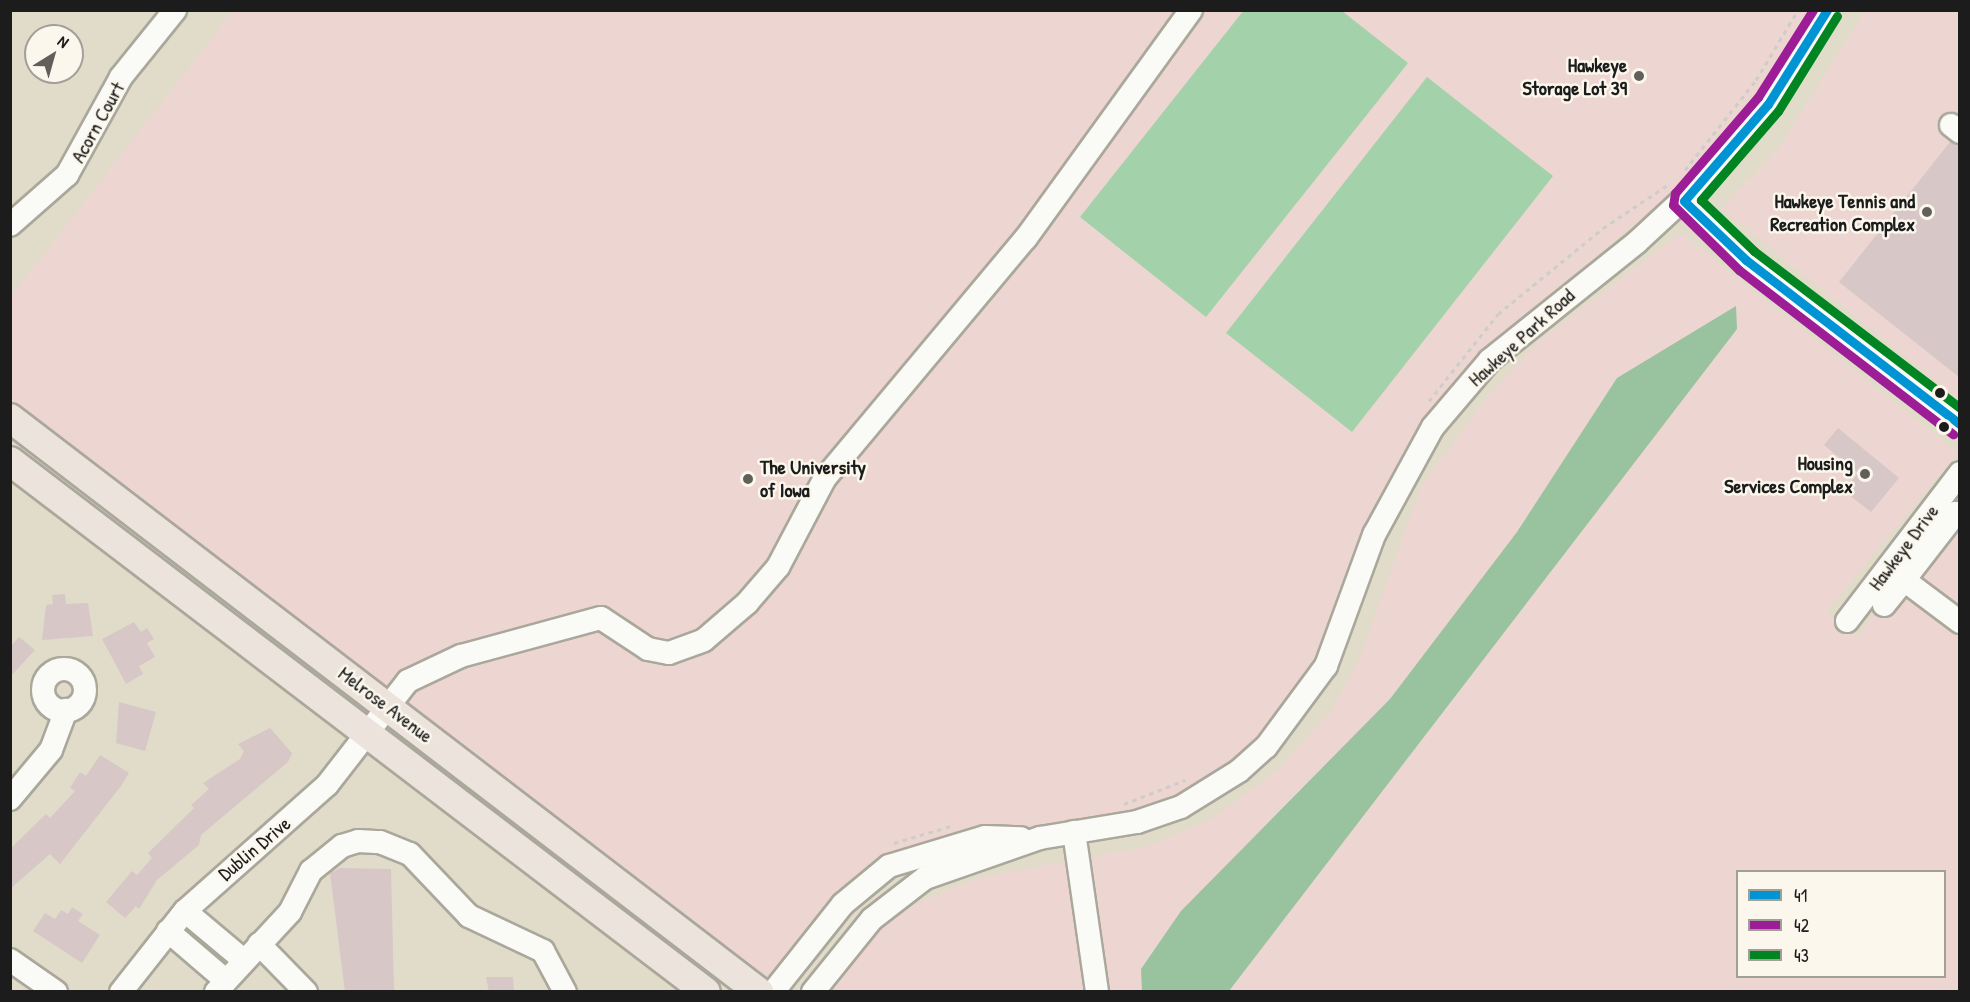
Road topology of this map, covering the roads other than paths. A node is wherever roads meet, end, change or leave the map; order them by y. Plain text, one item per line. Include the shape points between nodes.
1 (175, 10) edge
2 (1191, 10) edge
3 (1827, 10) edge
4 (1684, 201) junction
5 (10, 225) edge
6 (10, 418) edge
7 (1959, 424) edge
8 (10, 461) edge
9 (1959, 473) edge
10 (1959, 516) edge
11 (1904, 580) junction
12 (1884, 605) dead end
13 (1847, 621) dead end
14 (1959, 622) edge
15 (389, 706) junction
16 (66, 710) dead end
17 (368, 733) junction
18 (10, 799) edge
19 (1074, 832) junction
20 (1040, 838) junction
21 (185, 911) junction
22 (168, 931) junction
23 (259, 944) junction
24 (241, 958) junction
25 (10, 960) edge
26 (220, 985) edge
27 (56, 992) edge
28 (122, 992) edge
29 (306, 992) edge
30 (565, 992) edge
31 (706, 992) edge
32 (759, 992) edge
33 (773, 992) edge
34 (813, 992) edge
35 (1097, 992) edge

1 - 5 street, Acorn Court via 121,77 67,176
2 - 15 street, Dublin Drive via 1026,238 825,478 777,567 747,603 704,640 669,653 648,650 600,618 461,656 408,681
3 - 4 street, Hawkeye Park Road via 1768,104
4 - 7 street via 1746,260
4 - 19 street, Hawkeye Park Road via 1505,346 1433,427 1374,535 1326,666 1307,699 1266,747 1239,771 1180,807 1137,822
6 - 15 main road, Melrose Avenue
8 - 17 main road, Melrose Avenue
9 - 13 street, Hawkeye Drive
10 - 11 street via 1956,513
11 - 12 street
11 - 14 street
15 - 17 street, Dublin Drive
15 - 32 main road, Melrose Avenue
16 - 18 street via 51,750
17 - 21 street, Dublin Drive via 327,785
17 - 31 main road, Melrose Avenue
19 - 20 street, Hawkeye Park Road
19 - 35 street
20 - 33 street, Hawkeye Park Road via 985,837 889,866 843,904
20 - 34 street, Hawkeye Park Road via 944,870 905,891 872,919
21 - 22 street, Dublin Drive
21 - 24 street
22 - 26 street
22 - 28 street, Dublin Drive
23 - 24 street
23 - 29 street
23 - 30 street via 290,912 311,872 327,856 358,841 380,842 410,854 469,916 543,951
24 - 26 street
25 - 27 street

